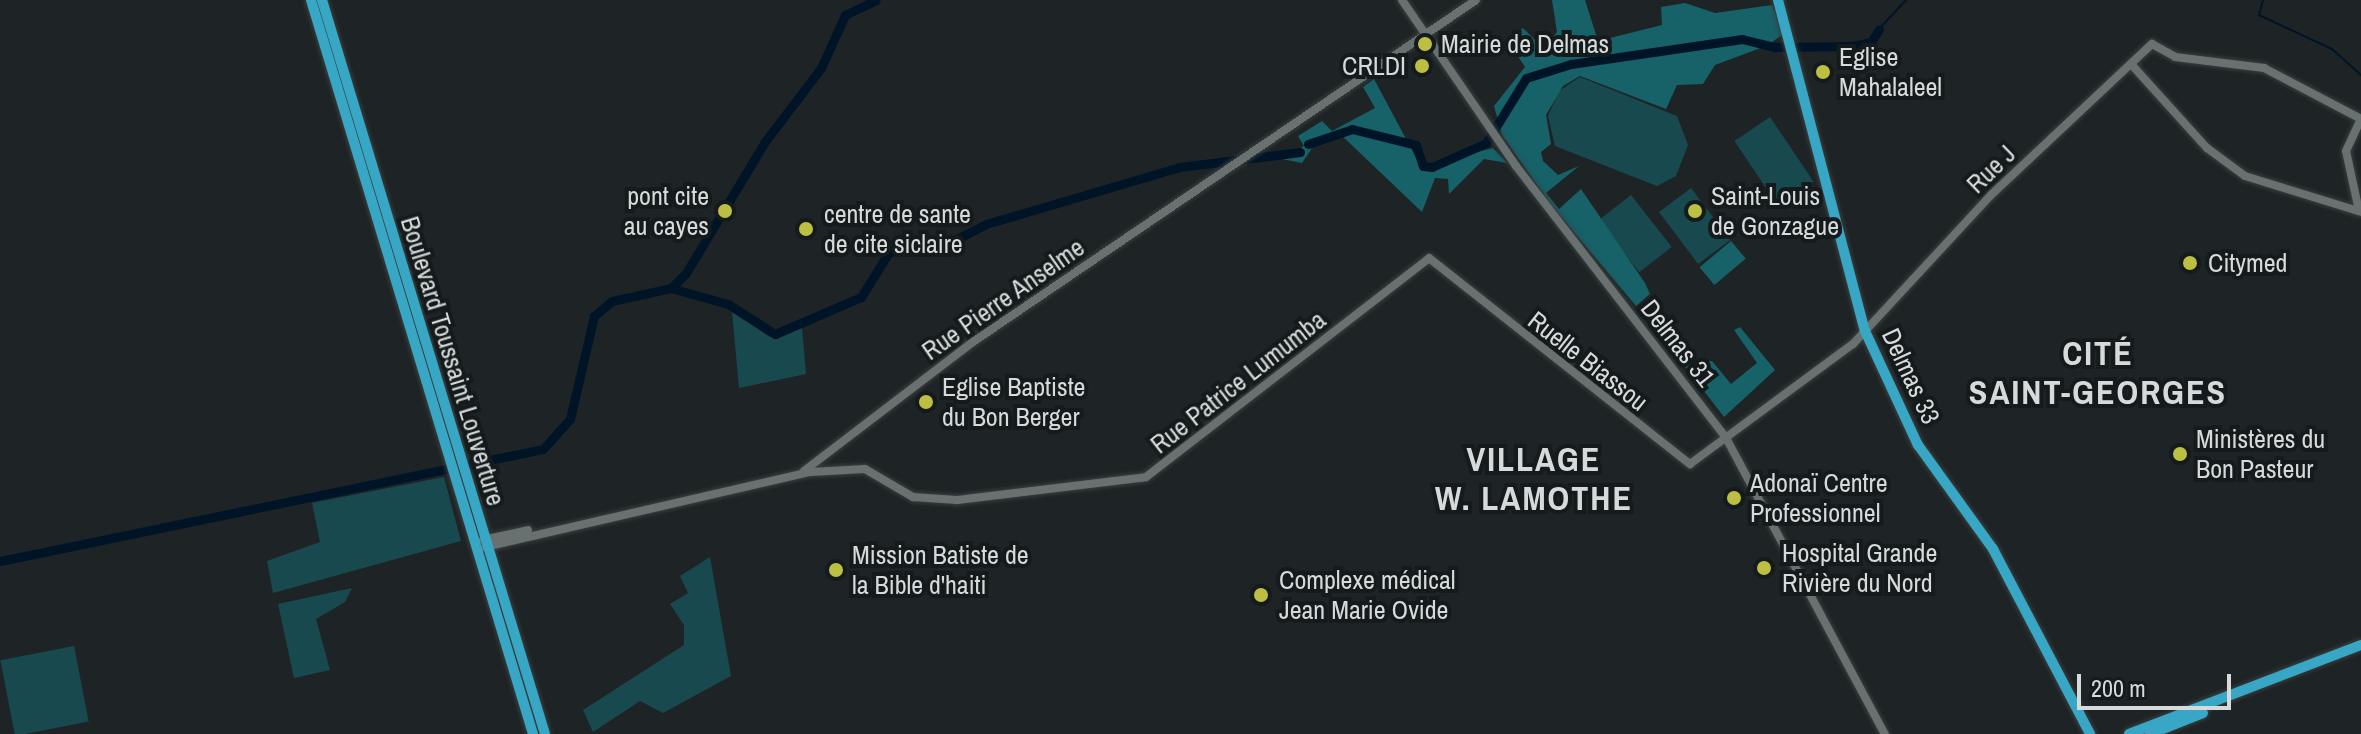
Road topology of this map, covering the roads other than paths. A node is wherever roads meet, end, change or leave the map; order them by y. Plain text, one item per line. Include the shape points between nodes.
1 (311, 0) edge
2 (322, 0) edge
3 (1402, 0) edge
4 (1476, 0) edge
5 (1778, 0) edge
6 (1428, 37) junction
7 (2131, 64) junction
8 (2361, 119) edge
9 (2360, 211) edge
10 (1429, 258) joint
11 (1865, 331) junction
12 (1726, 438) junction
13 (453, 454) junction
14 (800, 474) junction
15 (481, 544) junction
16 (2361, 648) edge
17 (533, 734) edge
18 (545, 734) edge
19 (1885, 734) edge
20 (2090, 734) edge
21 (2129, 734) edge
22 (2150, 734) edge

1 - 13 main road, Boulevard Toussaint Louverture
2 - 13 main road, Boulevard Toussaint Louverture
3 - 6 street, Delmas 31
4 - 6 street, Rue Pierre Anselme
5 - 11 main road, Delmas 33
6 - 12 street, Delmas 31 via 1499,142
6 - 14 street, Rue Pierre Anselme via 973,342
7 - 8 street, Rue J via 2152,44 2175,57 2264,68
7 - 9 street via 2207,148 2245,176
7 - 11 street, Rue J via 1991,195
8 - 9 street via 2346,151
10 - 12 street, Ruelle Biassou via 1687,464
10 - 14 street, Rue Patrice Lumumba via 1146,477 957,500 913,497 865,469
11 - 12 street, Rue J
11 - 20 main road, Delmas 33 via 1918,445 1993,549
12 - 19 street, Delmas 31
13 - 15 main road, Boulevard Toussaint Louverture
14 - 15 street, Rue Patrice Lumumba
15 - 17 main road, Boulevard Toussaint Louverture
15 - 18 main road, Boulevard Toussaint Louverture
16 - 21 main road
16 - 22 main road

